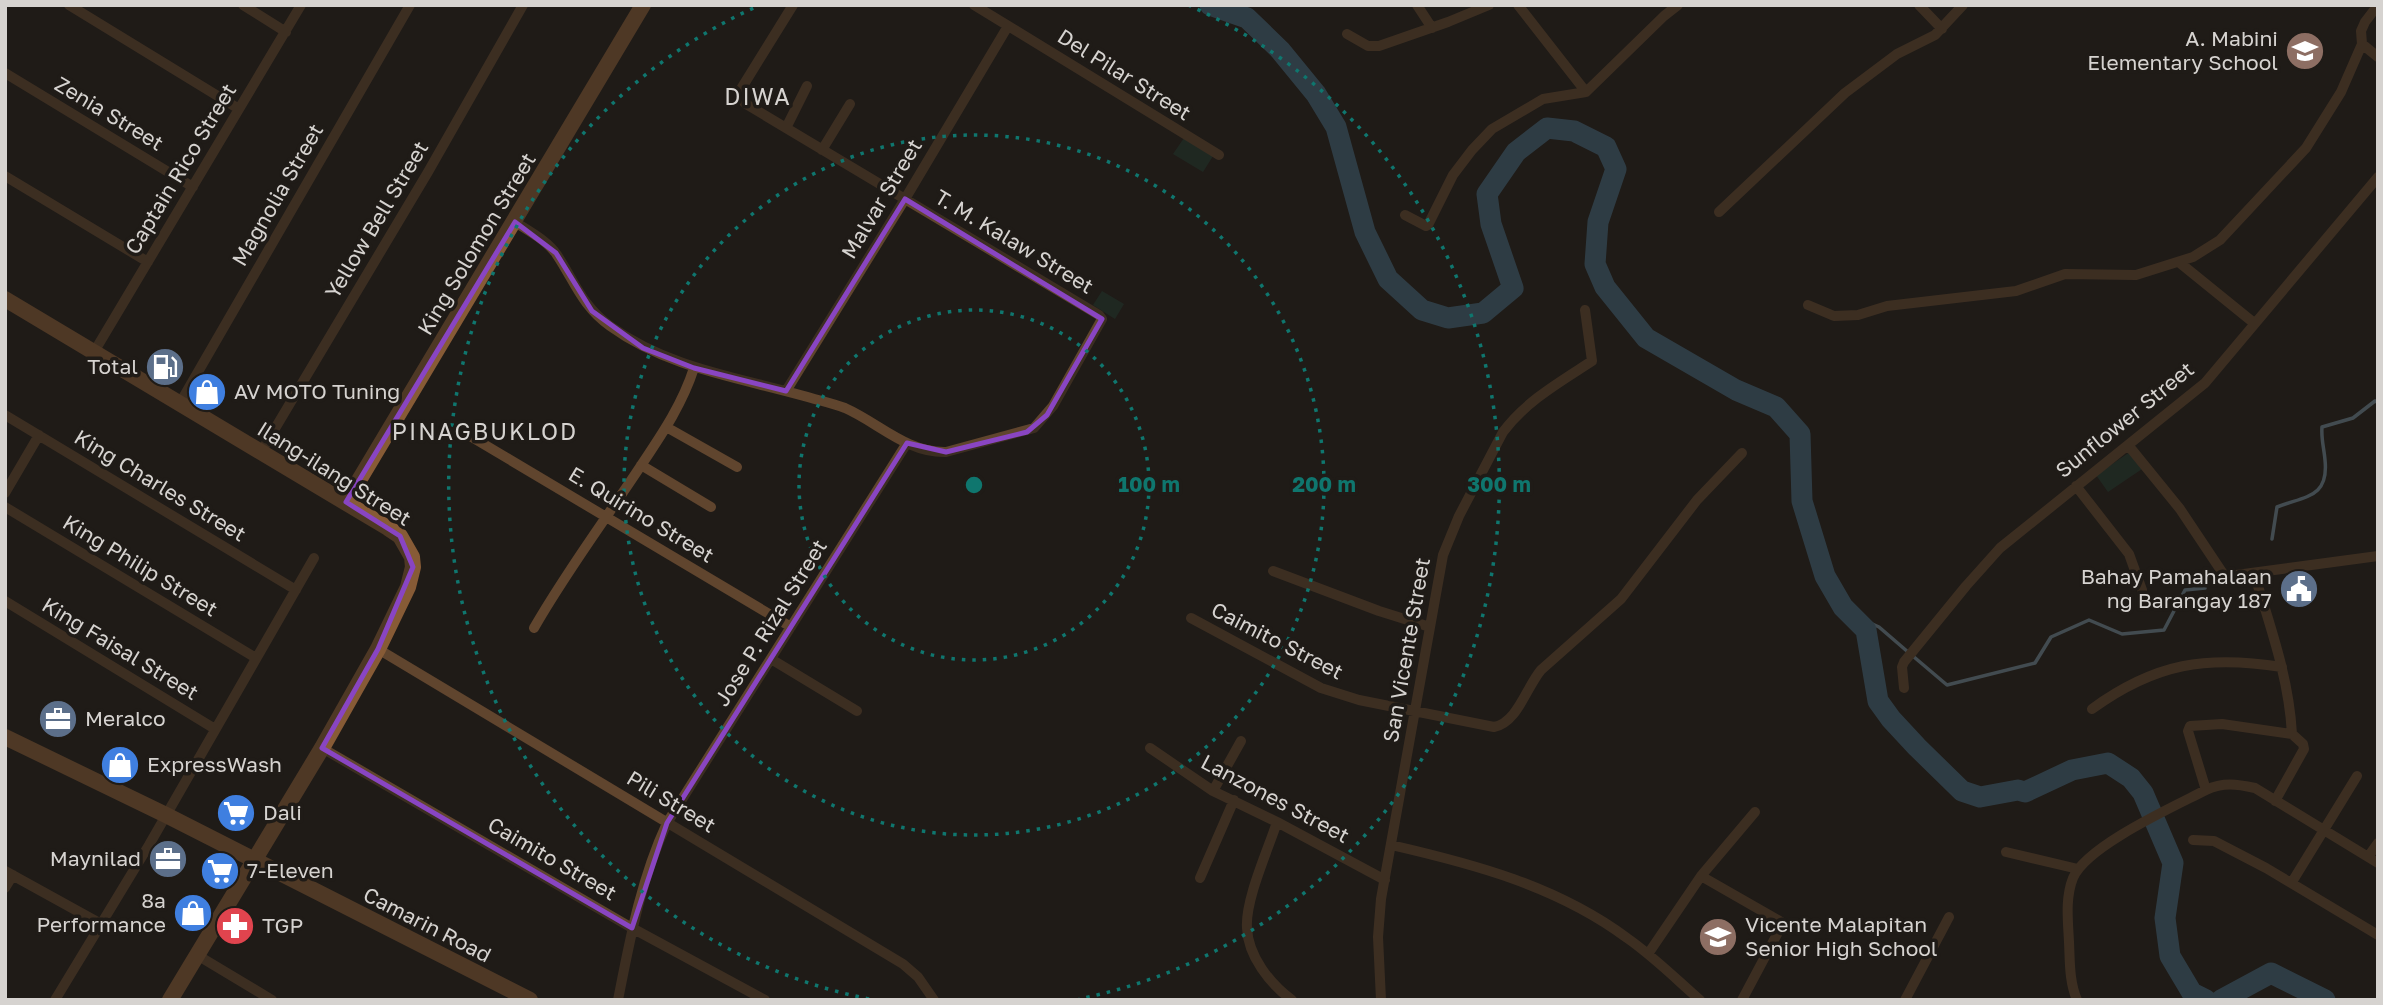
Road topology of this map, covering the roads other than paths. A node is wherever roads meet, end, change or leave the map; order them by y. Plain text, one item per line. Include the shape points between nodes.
1 (69, 5) edge
2 (243, 5) edge
3 (301, 5) edge
4 (410, 5) edge
5 (523, 5) edge
6 (643, 5) edge
7 (793, 5) edge
8 (1417, 5) edge
9 (1489, 5) edge
10 (1518, 5) edge
11 (1678, 5) edge
12 (1919, 5) edge
13 (1962, 5) edge
14 (2378, 5) edge
15 (978, 6) edge
16 (1008, 26) junction
17 (1432, 28) junction
18 (1942, 29) junction
19 (286, 32) junction
20 (1347, 34) dead end
21 (2362, 44) junction
22 (2378, 57) edge
23 (5, 73) edge
24 (807, 86) dead end
25 (1586, 92) junction
26 (850, 104) dead end
27 (239, 109) junction
28 (786, 128) junction
29 (822, 150) junction
30 (1219, 155) dead end
31 (5, 176) edge
32 (2378, 177) edge
33 (193, 187) junction
34 (905, 200) junction
35 (1719, 212) dead end
36 (1405, 215) dead end
37 (515, 222) junction
38 (148, 262) junction
39 (2180, 263) junction
40 (5, 299) edge
41 (1808, 305) dead end
42 (1585, 310) dead end
43 (2254, 323) junction
44 (94, 352) junction
45 (694, 368) junction
46 (786, 391) junction
47 (180, 403) junction
48 (5, 415) edge
49 (667, 428) junction
50 (39, 435) junction
51 (470, 436) dead end
52 (907, 443) junction
53 (2128, 445) junction
54 (261, 452) junction
55 (1742, 453) dead end
56 (641, 465) junction
57 (737, 467) dead end
58 (2076, 486) junction
59 (5, 493) edge
60 (345, 502) junction
61 (5, 507) edge
62 (711, 507) dead end
63 (607, 517) junction
64 (2378, 556) edge
65 (314, 558) dead end
66 (1273, 571) dead end
67 (2254, 573) junction
68 (296, 590) junction
69 (2142, 590) dead end
70 (5, 601) edge
71 (1191, 618) dead end
72 (791, 627) junction
73 (1430, 627) junction
74 (534, 628) dead end
75 (378, 649) junction
76 (256, 658) junction
77 (771, 659) junction
78 (2282, 667) junction
79 (1904, 688) dead end
80 (2092, 709) dead end
81 (857, 711) dead end
82 (1416, 712) junction
83 (215, 729) junction
84 (2292, 734) junction
85 (5, 737) edge
86 (1241, 741) dead end
87 (322, 748) junction
88 (1150, 748) dead end
89 (2357, 776) dead end
90 (2206, 790) junction
91 (1213, 791) junction
92 (1234, 800) junction
93 (2275, 801) junction
94 (1755, 812) dead end
95 (166, 815) junction
96 (1277, 822) junction
97 (667, 823) junction
98 (2323, 830) junction
99 (2193, 840) dead end
100 (2378, 843) edge
101 (1391, 845) junction
102 (2006, 852) dead end
103 (255, 860) junction
104 (2373, 860) edge
105 (2078, 869) junction
106 (9, 873) edge
107 (1701, 876) junction
108 (1200, 878) dead end
109 (1385, 880) junction
110 (2292, 882) junction
111 (5, 888) edge
112 (1950, 917) dead end
113 (100, 924) junction
114 (632, 928) junction
115 (2378, 935) edge
116 (1648, 954) junction
117 (197, 955) junction
118 (1276, 995) edge
119 (2075, 999) edge
120 (55, 1000) edge
121 (170, 1000) edge
122 (272, 1000) edge
123 (530, 1000) edge
124 (618, 1000) edge
125 (765, 1000) edge
126 (934, 1000) edge
127 (1292, 1000) edge
128 (1381, 1000) edge
129 (1700, 1000) edge
130 (1742, 1000) edge
131 (1905, 1000) edge

1 - 27 street
2 - 19 street
3 - 19 street, Captain Rico Street
4 - 47 street, Magnolia Street
5 - 54 street, Yellow Bell Street
6 - 37 main road, King Solomon Street
7 - 28 street, T. M. Kalaw Street via 741,89 746,104
8 - 17 street
9 - 17 street
10 - 25 street
11 - 25 street
12 - 18 street
13 - 18 street
14 - 21 street via 2365,22
15 - 16 street, Del Pilar Street
16 - 30 street, Del Pilar Street
16 - 34 street, Malvar Street
17 - 20 street via 1379,46 1368,46
18 - 35 street via 1897,54 1845,93
19 - 27 street, Captain Rico Street
21 - 22 street
21 - 39 street via 2342,92 2306,148 2220,240
23 - 33 street, Zenia Street
24 - 28 street
25 - 36 street via 1543,99 1492,130 1453,175 1427,226
26 - 29 street
27 - 33 street, Captain Rico Street
28 - 29 street, T. M. Kalaw Street
29 - 34 street, T. M. Kalaw Street
31 - 38 street
32 - 43 street, Sunflower Street
33 - 38 street, Captain Rico Street
34 - 46 street, Malvar Street
34 - 52 street, T. M. Kalaw Street via 1102,319 1053,406 1034,429 946,452 920,450
37 - 45 street via 556,253 579,295 608,325 643,348
37 - 60 main road, King Solomon Street
38 - 44 street, Captain Rico Street
39 - 41 street via 2126,276 2065,274 2016,291 1887,306 1858,315 1834,316
39 - 43 street
40 - 44 main road, Ilang-ilang Street
42 - 73 street, San Vicente Street via 1592,361 1523,409 1503,432 1443,555
43 - 53 street, Sunflower Street via 2205,383
44 - 47 main road, Ilang-ilang Street
45 - 46 street
45 - 49 street
46 - 52 street via 844,408
47 - 54 main road, Ilang-ilang Street
48 - 50 street, King Charles Street
49 - 56 street
49 - 57 street
50 - 59 street
50 - 68 street, King Charles Street
51 - 63 street, E. Quirino Street
52 - 72 street, Jose P. Rizal Street
53 - 58 street, Sunflower Street
53 - 67 street via 2180,509 2224,575
54 - 60 main road, Ilang-ilang Street
55 - 82 street, Caimito Street via 1697,500 1621,599 1541,670 1509,721 1493,727
56 - 62 street
56 - 63 street
58 - 69 street via 2129,554
58 - 79 street, Sunflower Street via 2000,548 1966,586 1904,662
60 - 75 main road, Ilang-ilang Street via 400,536 412,557 408,587
61 - 76 street, King Philip Street
63 - 72 street, E. Quirino Street
63 - 74 street
64 - 67 street
65 - 68 street
66 - 73 street
67 - 78 street
68 - 76 street
70 - 83 street, King Faisal Street
71 - 82 street, Caimito Street via 1321,688
72 - 77 street, Jose P. Rizal Street
73 - 82 street, San Vicente Street
75 - 87 main road, Ilang-ilang Street
75 - 97 street, Pili Street
76 - 83 street
77 - 81 street
77 - 97 street, Jose P. Rizal Street
78 - 80 street via 2203,661 2161,672
78 - 84 street
82 - 101 street, San Vicente Street
83 - 95 street
84 - 90 street via 2222,724 2190,726
84 - 93 street via 2304,749
85 - 95 main road, Camarin Road
86 - 91 street
87 - 103 main road, Ilang-ilang Street
87 - 114 street, Caimito Street
88 - 91 street, Lanzones Street
89 - 98 street
90 - 93 street via 2235,783 2255,788
90 - 105 street via 2101,848
91 - 92 street, Lanzones Street
92 - 96 street, Lanzones Street
92 - 108 street
93 - 98 street
94 - 107 street
95 - 103 main road, Camarin Road
95 - 113 street
96 - 109 street, Lanzones Street
96 - 118 street via 1249,908 1247,929
97 - 114 street, Jose P. Rizal Street
97 - 126 street, Pili Street via 903,964 918,976
98 - 104 street
98 - 110 street
99 - 110 street via 2214,841
100 - 104 street
101 - 109 street, San Vicente Street
101 - 116 street via 1517,879 1603,922
102 - 105 street
103 - 117 main road, Ilang-ilang Street
103 - 123 main road, Camarin Road
105 - 119 street via 2068,900
106 - 111 street
106 - 113 street
107 - 116 street
107 - 130 street via 1783,924
109 - 128 street, San Vicente Street via 1378,937
110 - 115 street
112 - 131 street
113 - 120 street
114 - 124 street, Jose P. Rizal Street
114 - 125 street, Caimito Street
116 - 129 street
117 - 121 main road, Ilang-ilang Street
117 - 122 street
118 - 127 street

